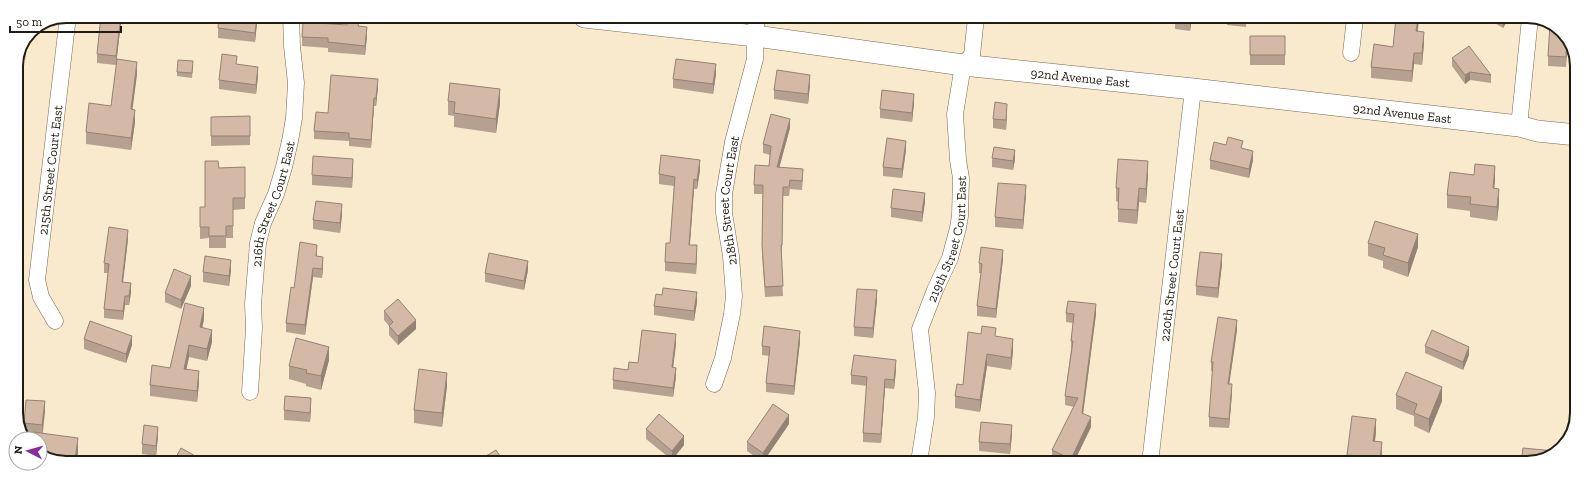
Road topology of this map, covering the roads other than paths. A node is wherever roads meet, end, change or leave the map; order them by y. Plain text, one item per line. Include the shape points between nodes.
1 (67, 23) edge
2 (291, 23) edge
3 (699, 23) edge
4 (975, 23) edge
5 (1354, 23) edge
6 (1529, 23) edge
7 (756, 26) edge
8 (1351, 53) dead end
9 (963, 65) junction
10 (1193, 89) junction
11 (1519, 126) junction
12 (1570, 134) edge
13 (55, 321) dead end
14 (714, 384) dead end
15 (250, 392) dead end
16 (920, 456) edge
17 (1151, 456) edge

1 - 13 street, 215th Street Court East via 36,280
2 - 15 street, 216th Street Court East via 296,83 294,118 284,167 258,244
3 - 7 street, 92nd Avenue East
4 - 9 street, 219th Street Court East via 972,55
5 - 8 street
6 - 11 street
7 - 9 street, 92nd Avenue East
7 - 14 street, 218th Street Court East via 755,59 733,142 724,194 734,296 723,358
9 - 10 street, 92nd Avenue East
9 - 16 street, 219th Street Court East via 955,114 961,178 960,216 950,258 920,330 927,393
10 - 11 street, 92nd Avenue East
10 - 17 street, 220th Street Court East
11 - 12 street, 92nd Avenue East via 1537,131

